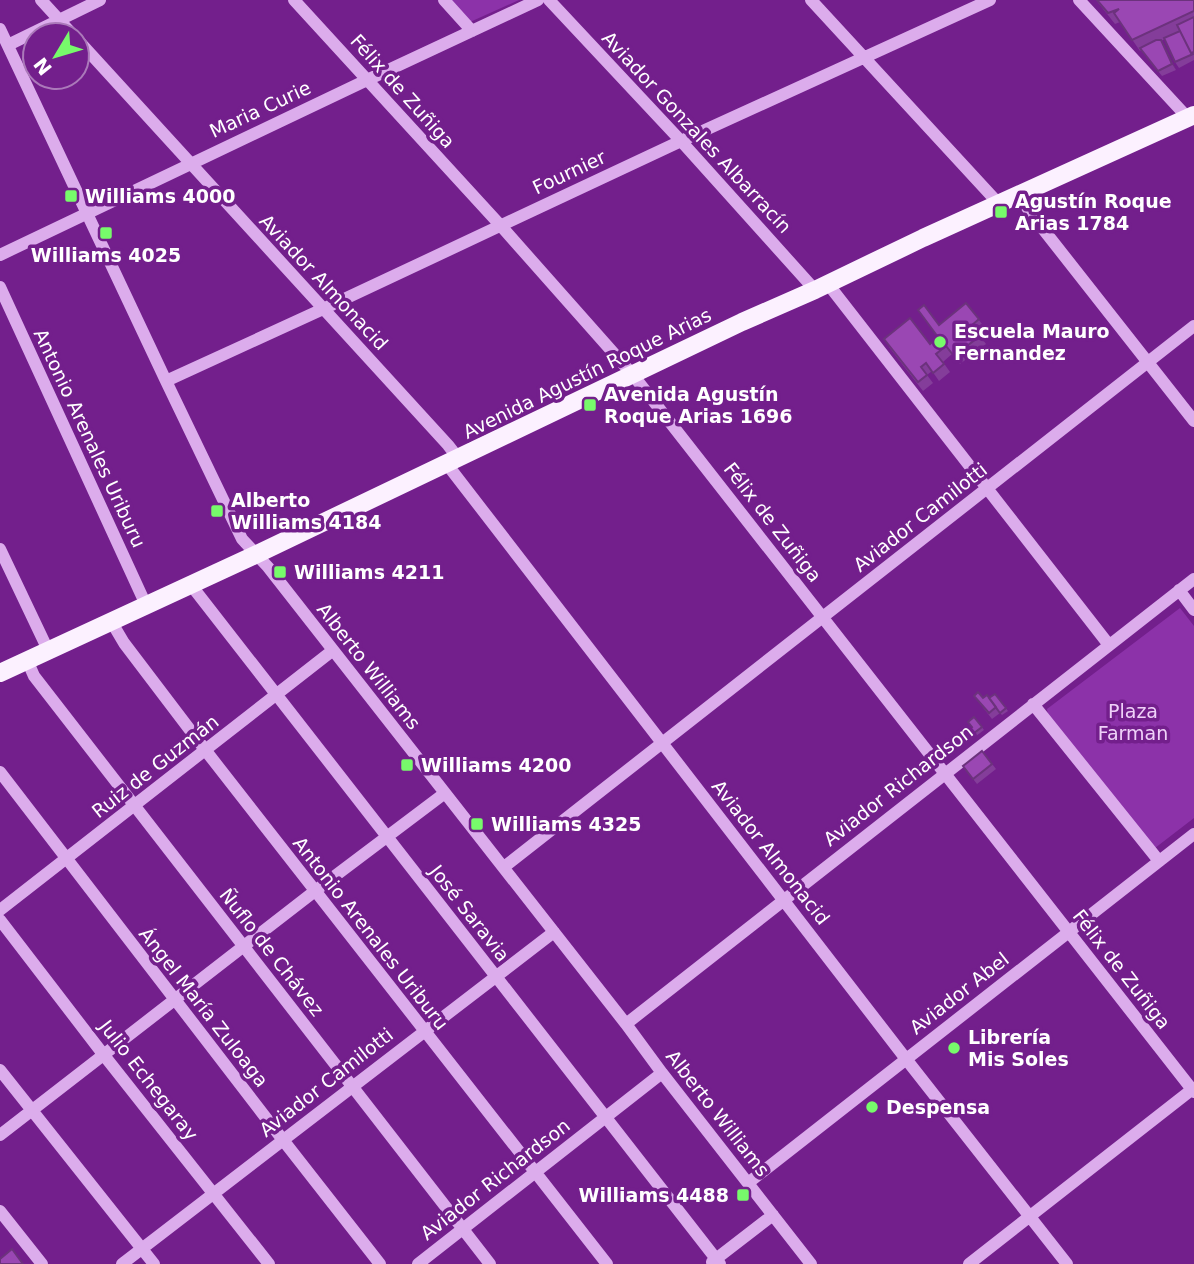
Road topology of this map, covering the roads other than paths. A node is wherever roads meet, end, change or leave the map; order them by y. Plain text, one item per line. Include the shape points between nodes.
1 (41, 0) edge
2 (100, 0) edge
3 (294, 0) edge
4 (444, 0) edge
5 (538, 0) edge
6 (549, 0) edge
7 (811, 0) edge
8 (990, 0) edge
9 (1079, 0) edge
10 (59, 19) junction
11 (0, 29) edge
12 (472, 31) junction
13 (8, 45) junction
14 (91, 54) edge
15 (864, 57) junction
16 (367, 80) junction
17 (1191, 116) edge
18 (681, 141) junction
19 (190, 164) junction
20 (1019, 195) junction
21 (999, 204) junction
22 (87, 214) junction
23 (500, 226) junction
24 (0, 255) edge
25 (0, 287) edge
26 (822, 287) junction
27 (323, 309) junction
28 (1194, 326) edge
29 (1148, 362) junction
30 (633, 374) junction
31 (166, 381) junction
32 (1194, 421) edge
33 (452, 461) junction
34 (987, 488) junction
35 (0, 549) edge
36 (255, 555) junction
37 (1194, 579) edge
38 (191, 585) junction
39 (1179, 590) junction
40 (146, 605) junction
41 (1194, 610) edge
42 (823, 617) junction
43 (111, 621) junction
44 (1109, 645) junction
45 (48, 650) junction
46 (332, 650) junction
47 (27, 660) junction
48 (0, 673) edge
49 (276, 695) junction
50 (1033, 704) junction
51 (662, 743) junction
52 (206, 751) junction
53 (0, 772) edge
54 (945, 773) junction
55 (445, 793) junction
56 (135, 805) junction
57 (1194, 834) edge
58 (387, 837) junction
59 (66, 859) junction
60 (1159, 861) junction
61 (504, 867) junction
62 (314, 891) junction
63 (784, 898) junction
64 (0, 910) edge
65 (0, 919) edge
66 (1069, 931) junction
67 (554, 932) junction
68 (243, 947) junction
69 (496, 976) junction
70 (175, 999) junction
71 (626, 1024) junction
72 (424, 1032) junction
73 (103, 1054) junction
74 (906, 1059) junction
75 (0, 1070) edge
76 (662, 1073) junction
77 (352, 1086) junction
78 (1193, 1089) edge
79 (32, 1110) junction
80 (606, 1117) junction
81 (0, 1135) edge
82 (283, 1140) junction
83 (535, 1173) junction
84 (748, 1182) junction
85 (214, 1194) junction
86 (0, 1211) edge
87 (773, 1215) junction
88 (1029, 1217) junction
89 (463, 1230) junction
90 (142, 1248) junction
91 (716, 1262) edge
92 (42, 1264) edge
93 (122, 1264) edge
94 (154, 1264) edge
95 (269, 1264) edge
96 (380, 1264) edge
97 (418, 1264) edge
98 (490, 1264) edge
99 (607, 1264) edge
100 (811, 1264) edge
101 (969, 1264) edge
102 (1067, 1264) edge

1 - 10 street
2 - 10 street
3 - 16 street, Félix de Zuñiga
4 - 12 street
5 - 12 street, Maria Curie
6 - 18 street, Aviador Gonzales Albarracín
7 - 15 street
8 - 15 street, Fournier
9 - 17 street
10 - 13 street
11 - 13 street, Alberto Williams
12 - 16 street, Maria Curie
13 - 22 street, Alberto Williams
14 - 19 street, Aviador Almonacid
15 - 18 street, Fournier
15 - 21 street
16 - 19 street, Maria Curie
16 - 23 street, Félix de Zuñiga
17 - 20 main road, Avenida Agustín Roque Arias
18 - 23 street, Fournier
18 - 26 street, Aviador Gonzales Albarracín
19 - 22 street, Maria Curie
19 - 27 street, Aviador Almonacid
20 - 21 main road, Avenida Agustín Roque Arias
20 - 29 street
21 - 26 main road, Avenida Agustín Roque Arias
22 - 24 street, Maria Curie
22 - 31 street, Alberto Williams
23 - 27 street, Fournier
23 - 30 street, Félix de Zuñiga
25 - 40 street, Antonio Arenales Uriburu
26 - 30 main road, Avenida Agustín Roque Arias
26 - 34 street, Aviador Gonzales Albarracín
27 - 31 street, Fournier
27 - 33 street, Aviador Almonacid via 448,446
28 - 29 street, Aviador Camilotti
29 - 32 street
29 - 34 street, Aviador Camilotti
30 - 33 main road, Avenida Agustín Roque Arias
30 - 42 street, Félix de Zuñiga
31 - 36 street, Alberto Williams via 242,539
33 - 36 main road, Avenida Agustín Roque Arias
33 - 51 street, Aviador Almonacid
34 - 42 street, Aviador Camilotti
34 - 44 street, Aviador Gonzales Albarracín
35 - 45 street
36 - 38 main road, Avenida Agustín Roque Arias
36 - 46 street, Alberto Williams
37 - 39 street, Aviador Richardson
38 - 40 main road, Avenida Agustín Roque Arias
38 - 49 street, José Saravia
39 - 41 street
39 - 44 street, Aviador Richardson
40 - 43 main road, Avenida Agustín Roque Arias
42 - 51 street, Aviador Camilotti
42 - 54 street, Félix de Zuñiga
43 - 45 main road, Avenida Agustín Roque Arias
43 - 52 street, Antonio Arenales Uriburu
44 - 50 street, Aviador Richardson
45 - 47 main road, Avenida Agustín Roque Arias
46 - 49 street, Ruiz de Guzmán
46 - 55 street, Alberto Williams
47 - 48 main road, Avenida Agustín Roque Arias
47 - 56 street, Ñuflo de Chávez via 34,676
49 - 52 street, Ruiz de Guzmán
49 - 58 street, José Saravia
50 - 54 street, Aviador Richardson
50 - 60 street
51 - 61 street, Aviador Camilotti
51 - 63 street, Aviador Almonacid
52 - 56 street, Ruiz de Guzmán
52 - 62 street, Antonio Arenales Uriburu
53 - 59 street, Ángel María Zuloaga
54 - 63 street, Aviador Richardson
54 - 66 street, Félix de Zuñiga
55 - 58 street
55 - 61 street, Alberto Williams
56 - 59 street, Ruiz de Guzmán
56 - 68 street, Ñuflo de Chávez
57 - 60 street, Aviador Abel
58 - 62 street
58 - 69 street, José Saravia
59 - 64 street, Ruiz de Guzmán
59 - 70 street, Ángel María Zuloaga
60 - 66 street, Aviador Abel
61 - 67 street, Alberto Williams
62 - 68 street
62 - 72 street, Antonio Arenales Uriburu
63 - 71 street, Aviador Richardson
63 - 74 street, Aviador Almonacid
65 - 73 street, Julio Echegaray
66 - 74 street, Aviador Abel
66 - 78 street, Félix de Zuñiga
67 - 69 street, Aviador Camilotti
67 - 71 street, Alberto Williams
68 - 70 street
68 - 77 street, Ñuflo de Chávez
69 - 72 street, Aviador Camilotti
69 - 80 street, José Saravia
70 - 73 street
70 - 82 street, Ángel María Zuloaga
71 - 76 street, Alberto Williams
72 - 77 street, Aviador Camilotti
72 - 83 street, Antonio Arenales Uriburu
73 - 79 street
73 - 85 street, Julio Echegaray
74 - 84 street, Aviador Abel
74 - 88 street, Aviador Almonacid
75 - 79 street
76 - 80 street, Aviador Richardson
76 - 84 street, Alberto Williams
77 - 82 street, Aviador Camilotti
77 - 89 street, Ñuflo de Chávez
78 - 88 street
79 - 81 street
79 - 90 street
80 - 83 street, Aviador Richardson
80 - 91 street, José Saravia
82 - 85 street, Aviador Camilotti
82 - 96 street, Ángel María Zuloaga
83 - 89 street, Aviador Richardson
83 - 99 street, Antonio Arenales Uriburu
84 - 87 street, Alberto Williams
85 - 90 street, Aviador Camilotti
85 - 95 street, Julio Echegaray
86 - 92 street
87 - 91 street
87 - 100 street, Alberto Williams
88 - 101 street
88 - 102 street, Aviador Almonacid
89 - 97 street, Aviador Richardson
89 - 98 street, Ñuflo de Chávez
90 - 93 street, Aviador Camilotti
90 - 94 street

